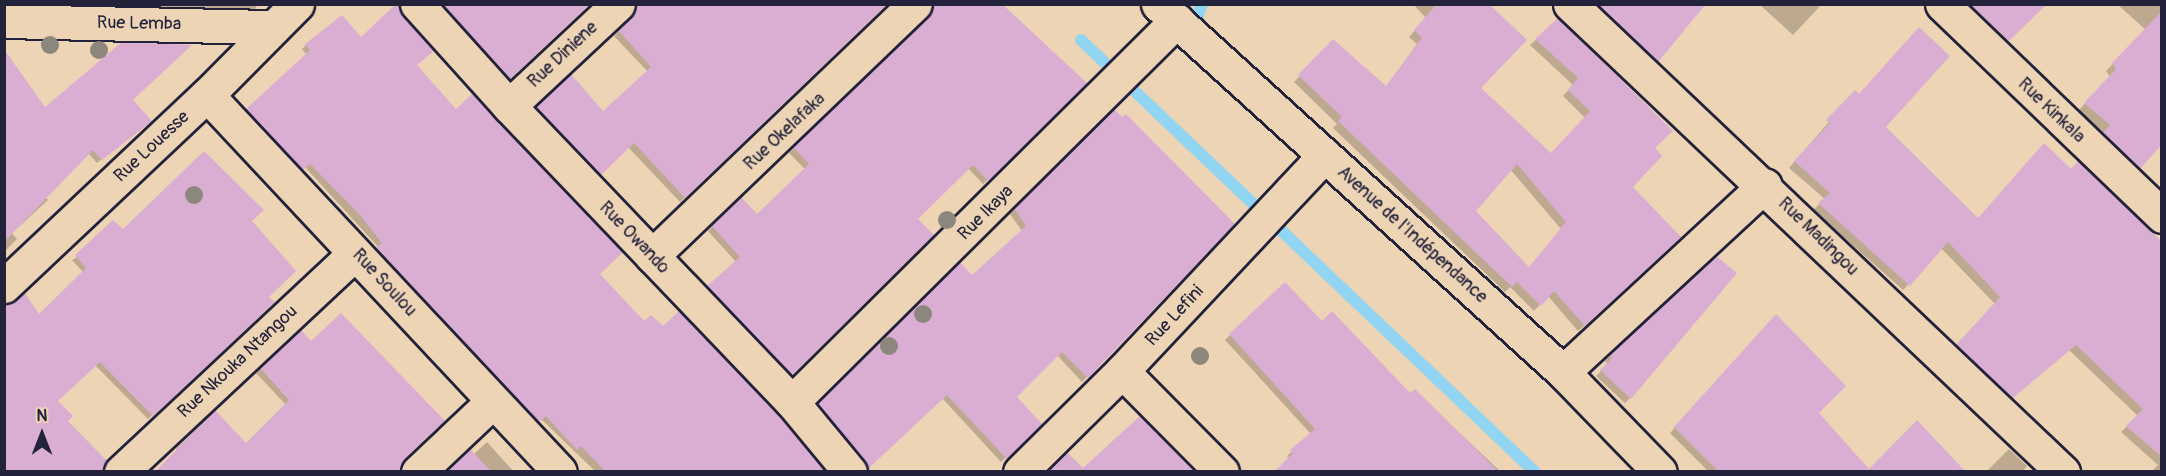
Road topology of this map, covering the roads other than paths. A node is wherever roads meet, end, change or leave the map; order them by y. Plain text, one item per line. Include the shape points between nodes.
1 (417, 4) edge
2 (618, 4) edge
3 (915, 4) edge
4 (1570, 4) edge
5 (1942, 4) edge
6 (285, 13) edge
7 (1168, 13) edge
8 (4, 21) edge
9 (207, 95) junction
10 (509, 106) junction
11 (1325, 156) junction
12 (1765, 185) junction
13 (2162, 216) edge
14 (355, 253) junction
15 (652, 256) junction
16 (4, 285) edge
17 (1122, 371) junction
18 (1563, 372) junction
19 (493, 401) junction
20 (792, 402) junction
21 (121, 471) edge
22 (418, 471) edge
23 (560, 471) edge
24 (850, 471) edge
25 (1020, 471) edge
26 (1222, 471) edge
27 (1659, 471) edge
28 (2063, 471) edge

1 - 10 street, Rue Owando
2 - 10 street, Rue Diniene
3 - 15 street, Rue Okelafaka
4 - 12 street, Rue Madingou
5 - 13 street, Rue Kinkala
6 - 8 street, Rue Lemba
6 - 9 street, Rue Louesse
7 - 11 street, Avenue de l'Indépendance
7 - 20 street, Rue Ikaya
9 - 14 street, Rue Soulou
9 - 16 street, Rue Louesse
10 - 15 street, Rue Owando
11 - 17 street, Rue Lefini
11 - 18 street, Avenue de l'Indépendance
12 - 18 street
12 - 28 street, Rue Madingou
14 - 19 street, Rue Soulou
14 - 21 street, Rue Nkouka Ntangou
15 - 20 street, Rue Owando
17 - 25 street, Rue Lefini
17 - 26 street
18 - 27 street, Avenue de l'Indépendance
19 - 22 street
19 - 23 street, Rue Soulou
20 - 24 street, Rue Owando

